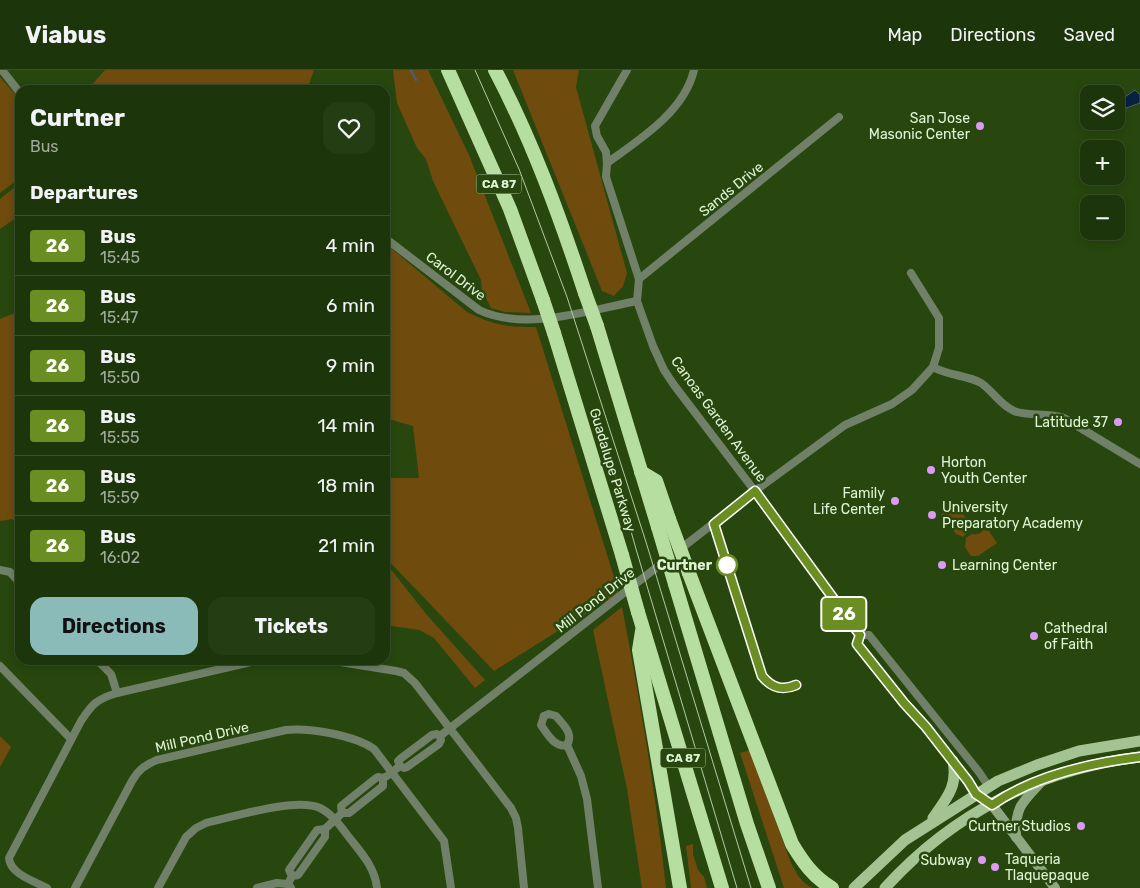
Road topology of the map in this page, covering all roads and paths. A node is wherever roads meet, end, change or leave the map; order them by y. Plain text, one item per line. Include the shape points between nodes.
1 (2, 70) edge
2 (448, 70) edge
3 (495, 70) edge
4 (627, 70) edge
5 (694, 70) edge
6 (15, 87) edge
7 (839, 117) dead end
8 (608, 163) junction
9 (390, 242) edge
10 (911, 273) dead end
11 (639, 279) junction
12 (637, 301) junction
13 (933, 367) junction
14 (1140, 464) edge
15 (755, 491) junction
16 (664, 523) junction
17 (0, 570) edge
18 (15, 578) edge
19 (643, 628) junction
20 (860, 635) junction
21 (102, 665) edge
22 (238, 665) edge
23 (362, 665) edge
24 (0, 666) edge
25 (117, 693) junction
26 (539, 709) dead end
27 (544, 716) junction
28 (451, 729) junction
29 (71, 738) junction
30 (1140, 741) edge
31 (567, 745) junction
32 (1140, 756) edge
33 (953, 761) junction
34 (392, 772) junction
35 (1043, 780) junction
36 (989, 787) junction
37 (976, 794) junction
38 (992, 805) junction
39 (335, 820) junction
40 (931, 822) junction
41 (1016, 837) junction
42 (290, 883) edge
43 (47, 888) edge
44 (75, 888) edge
45 (158, 888) edge
46 (257, 888) edge
47 (377, 888) edge
48 (451, 888) edge
49 (524, 888) edge
50 (598, 888) edge
51 (680, 888) edge
52 (722, 888) edge
53 (769, 888) edge
54 (832, 888) edge
55 (854, 888) edge
56 (886, 888) edge
57 (1055, 888) edge

1 - 6 street
2 - 19 highway, Guadalupe Parkway / CA 87, bridge via 510,209 543,300
3 - 16 highway, Guadalupe Parkway / CA 87, bridge via 549,192 596,326 641,472
4 - 8 street via 595,126
5 - 8 street via 675,106
7 - 11 street, Sands Drive
8 - 11 street via 606,177
9 - 12 street, Carol Drive via 479,310 494,317 531,320
10 - 13 street via 939,318 939,348
11 - 12 street, Canoas Garden Avenue
12 - 15 street, Canoas Garden Avenue via 664,370
13 - 14 street via 982,384 1015,411 1062,417
13 - 15 street, Mill Pond Drive via 912,390 892,404 845,425
15 - 20 street, Canoas Garden Avenue
15 - 28 street, Mill Pond Drive
16 - 53 highway, Guadalupe Parkway / CA 87, bridge via 675,584
16 - 54 highway, bridge via 689,573 792,844 815,876
17 - 18 street via 10,572
19 - 51 highway via 639,650
19 - 52 highway, Guadalupe Parkway / CA 87
20 - 33 street, Canoas Garden Avenue via 857,644
20 - 36 street, Canoas Garden Avenue via 869,635
21 - 25 street via 111,674
22 - 25 street
23 - 28 street via 404,674 415,683
24 - 29 street
25 - 29 street via 91,706
26 - 27 street
27 - 31 street via 543,728 556,744
27 - 31 street via 556,716 570,734
28 - 34 street, Mill Pond Drive via 440,736 439,744 406,767 400,766
28 - 49 street via 516,818
29 - 43 street via 9,858 16,871
30 - 36 main road via 1079,751 1037,765
31 - 50 street via 587,799
32 - 35 main road via 1083,767
33 - 37 street, Canoas Garden Avenue
33 - 40 main road via 954,784
34 - 39 street, Mill Pond Drive via 383,778 378,776 341,806 342,813
34 - 44 street, Mill Pond Drive via 374,749 358,740 297,729 157,760 136,774
34 - 48 street, Mill Pond Drive via 444,841
35 - 38 main road
35 - 41 street via 1017,811
36 - 37 main road
36 - 38 street, Canoas Garden Avenue
37 - 38 street, Canoas Garden Avenue
37 - 40 main road
38 - 41 street, Canoas Garden Avenue
38 - 56 main road via 958,824 922,851
39 - 42 street, Mill Pond Drive via 325,829 317,830 302,850 289,870
39 - 45 street via 319,808 290,805 206,823 186,837
39 - 47 street via 366,858
40 - 55 main road via 905,840
41 - 57 street, Canoas Garden Avenue
42 - 46 street, Mill Pond Drive

